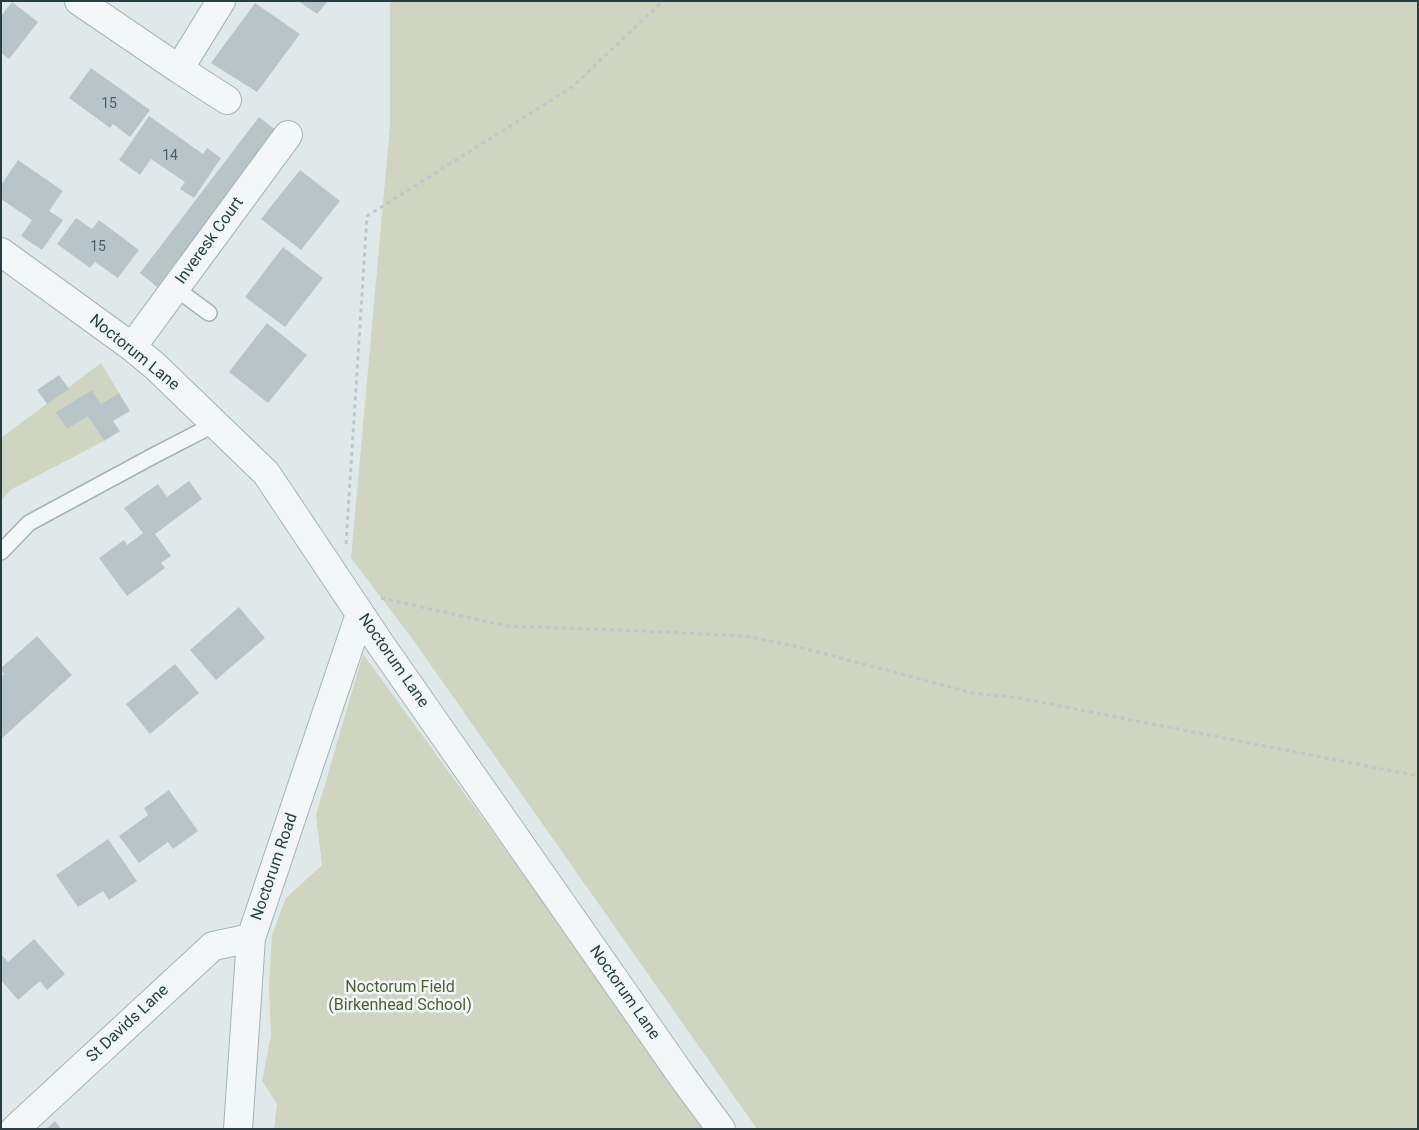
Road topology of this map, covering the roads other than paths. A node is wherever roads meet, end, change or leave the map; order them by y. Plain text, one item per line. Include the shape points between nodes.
1 (79, 1) edge
2 (221, 1) edge
3 (179, 69) junction
4 (227, 100) dead end
5 (288, 135) dead end
6 (1, 252) edge
7 (176, 288) junction
8 (210, 313) dead end
9 (132, 347) junction
10 (215, 424) junction
11 (1, 552) edge
12 (360, 614) junction
13 (251, 938) junction
14 (15, 1129) edge
15 (238, 1129) edge
16 (721, 1129) edge

1 - 3 street
2 - 3 street
3 - 4 street
5 - 7 street, Inveresk Court
6 - 9 street, Noctorum Lane
7 - 8 lane
7 - 9 street, Inveresk Court
9 - 10 street, Noctorum Lane
10 - 11 lane via 29,523
10 - 12 street, Noctorum Lane via 266,473
12 - 13 street, Noctorum Road
12 - 16 street, Noctorum Lane
13 - 14 street, St Davids Lane via 213,946
13 - 15 street, Noctorum Road

